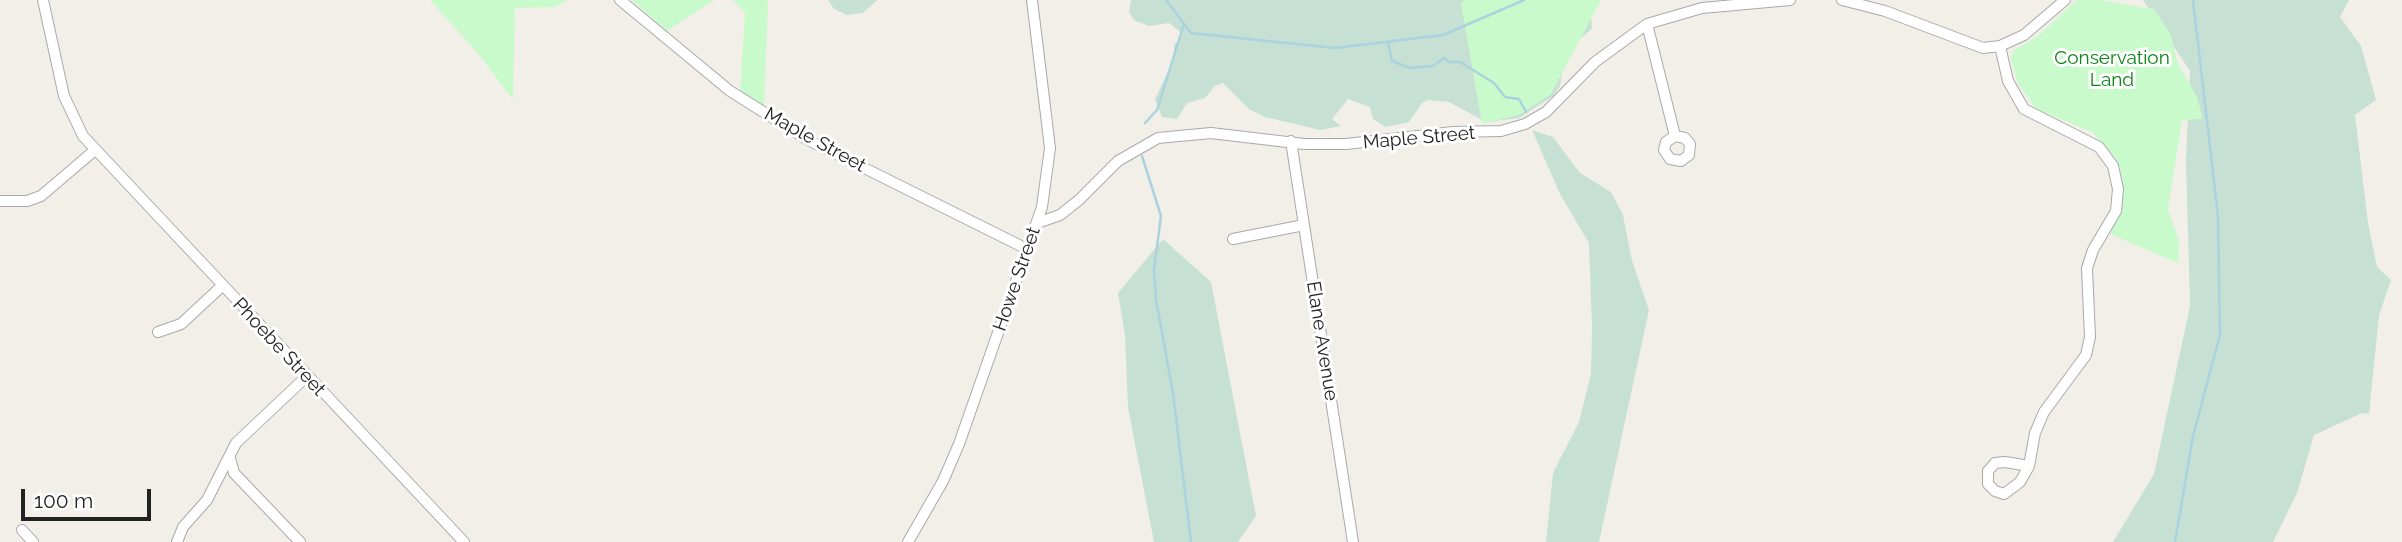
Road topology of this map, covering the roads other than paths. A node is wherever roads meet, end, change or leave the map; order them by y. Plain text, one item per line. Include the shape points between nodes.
1 (43, 0) edge
2 (620, 0) edge
3 (1032, 0) edge
4 (1790, 0) edge
5 (1842, 0) edge
6 (2065, 0) edge
7 (1647, 24) junction
8 (2000, 46) junction
9 (1675, 136) dead end
10 (1291, 141) junction
11 (95, 150) junction
12 (0, 201) edge
13 (1037, 223) junction
14 (1304, 225) junction
15 (1233, 239) dead end
16 (1028, 250) junction
17 (222, 286) junction
18 (158, 332) dead end
19 (306, 377) junction
20 (230, 457) junction
21 (2029, 466) dead end
22 (22, 530) dead end
23 (33, 542) edge
24 (177, 542) edge
25 (300, 542) edge
26 (464, 542) edge
27 (908, 542) edge
28 (1353, 542) edge

1 - 11 street, Phoebe Street via 66,103 74,123
2 - 16 street, Maple Street via 730,91 808,140
3 - 13 street, Howe Street via 1050,148
4 - 7 street, Maple Street via 1702,8
5 - 8 street via 1983,48
6 - 8 street via 2024,35
7 - 9 street
7 - 10 street, Maple Street via 1595,62 1546,112 1514,128 1346,144
8 - 21 street via 2008,81 2024,109 2099,147 2113,166 2118,189 2116,211 2087,268 2088,349 2077,371 2043,412
10 - 13 street, Maple Street via 1211,133 1158,138 1118,161 1060,215
10 - 14 street, Elane Avenue
11 - 12 street via 41,196
11 - 17 street, Phoebe Street
13 - 16 street, Howe Street
14 - 15 street
14 - 28 street, Elane Avenue
16 - 27 street, Howe Street via 959,444
17 - 18 street via 181,324
17 - 19 street, Phoebe Street
19 - 20 street via 236,443
19 - 26 street, Phoebe Street
20 - 24 street
20 - 25 street via 234,473
22 - 23 street

